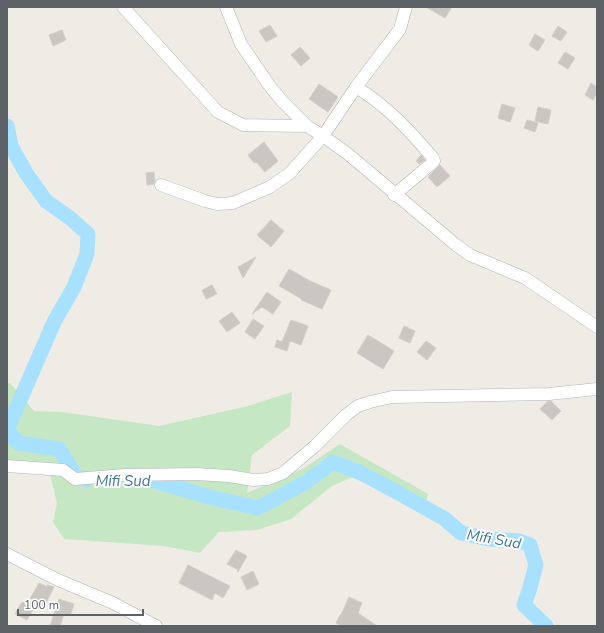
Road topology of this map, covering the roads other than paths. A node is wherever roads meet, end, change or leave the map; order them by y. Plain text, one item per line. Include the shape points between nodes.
1 (123, 7) edge
2 (226, 7) edge
3 (406, 7) edge
4 (356, 88) junction
5 (308, 126) junction
6 (323, 136) junction
7 (161, 185) dead end
8 (394, 195) junction
9 (597, 327) edge
10 (597, 389) edge
11 (7, 466) edge
12 (10, 556) edge
13 (156, 626) edge

1 - 5 street via 218,112 243,125
2 - 5 street via 241,44 252,60 278,95
3 - 4 street via 400,30
4 - 6 street
4 - 8 street via 400,120 434,158 430,165
5 - 6 street
6 - 7 street via 290,173 270,187 233,203 217,204
6 - 8 street via 348,154
8 - 9 street via 466,252 525,278
10 - 11 street via 549,394 392,397 370,402 358,406 346,415 316,446 283,473 268,479 253,480 196,474 75,479 63,470
12 - 13 street via 113,603

